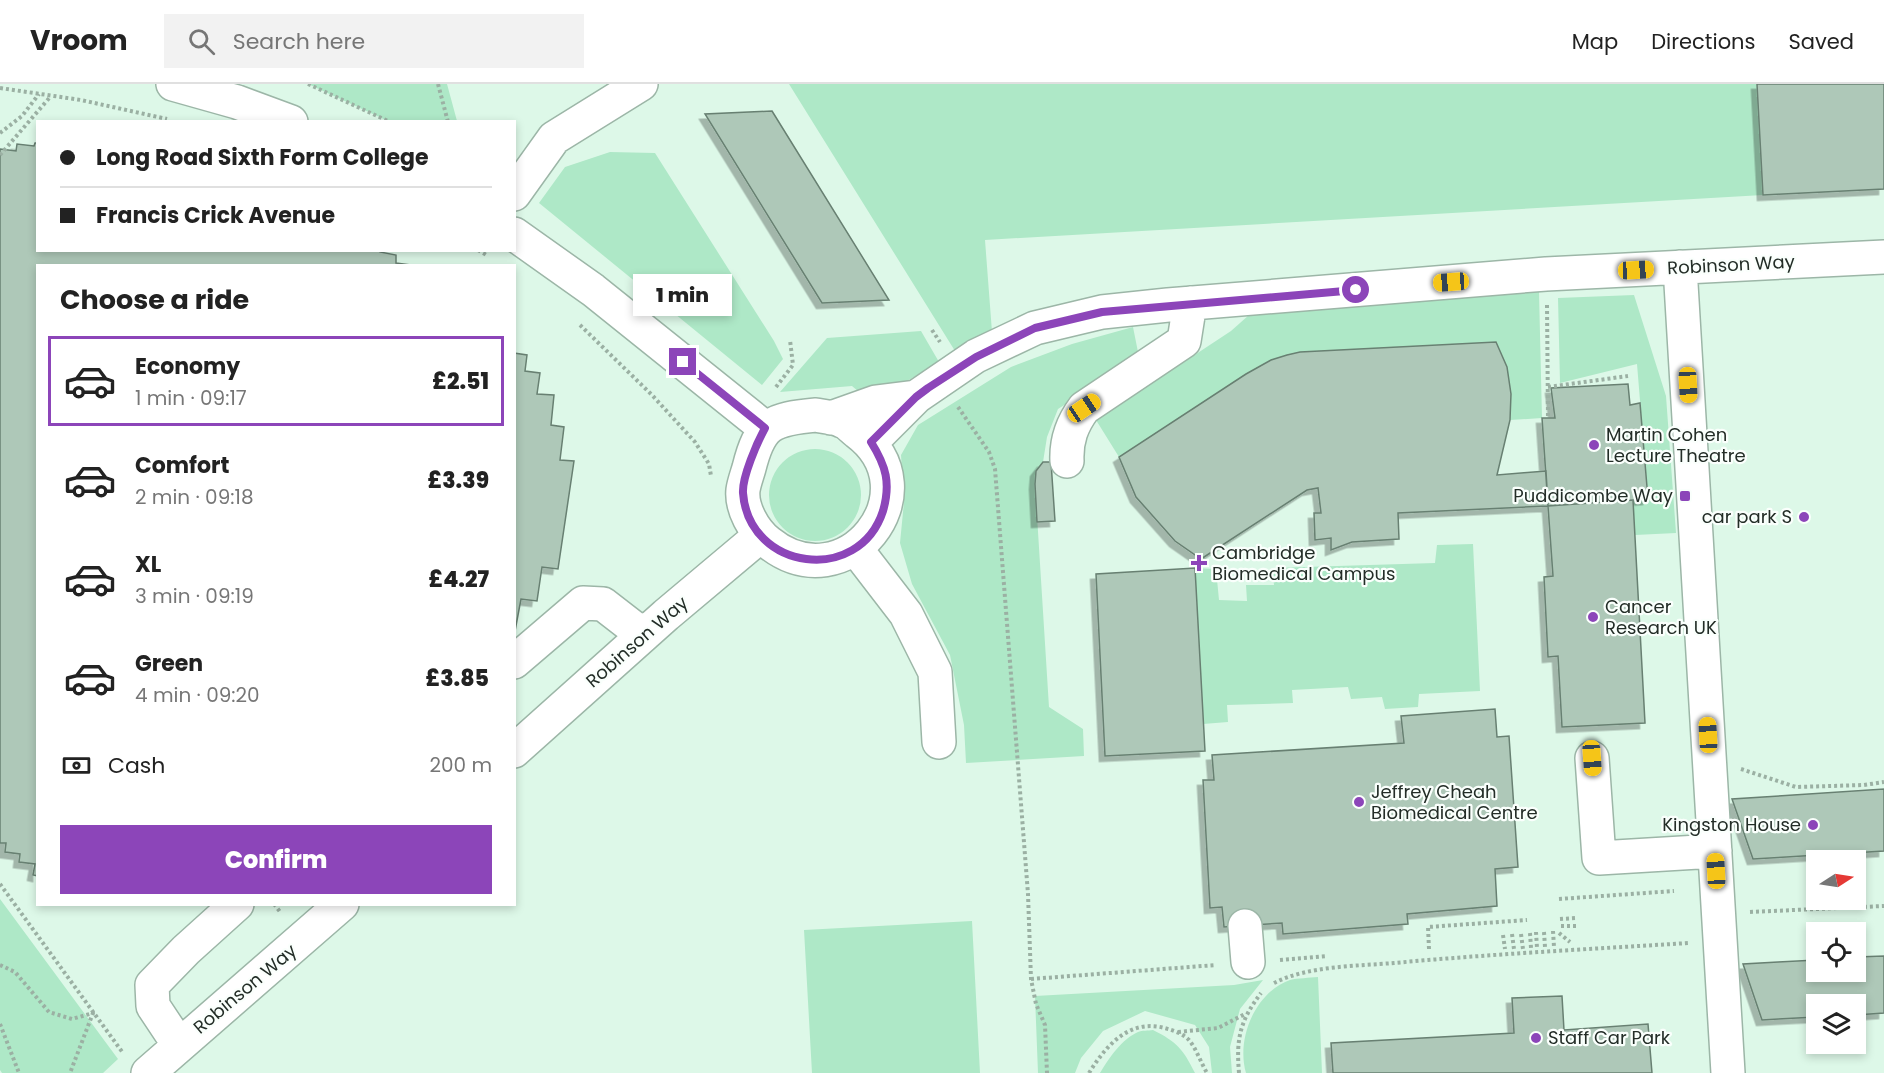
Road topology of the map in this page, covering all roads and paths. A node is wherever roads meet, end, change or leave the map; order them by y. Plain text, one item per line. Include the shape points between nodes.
1 (173, 84) edge
2 (308, 84) edge
3 (438, 84) edge
4 (641, 84) edge
5 (0, 87) edge
6 (39, 94) junction
7 (51, 96) junction
8 (166, 120) edge
9 (286, 120) edge
10 (386, 120) edge
11 (447, 120) edge
12 (0, 133) edge
13 (0, 155) edge
14 (516, 191) edge
15 (516, 235) edge
16 (1884, 257) edge
17 (1680, 267) junction
18 (1546, 274) junction
19 (1190, 303) junction
20 (573, 319) dead end
21 (790, 340) dead end
22 (1628, 376) dead end
23 (1548, 387) junction
24 (770, 394) dead end
25 (916, 397) junction
26 (952, 398) dead end
27 (831, 418) junction
28 (1548, 418) dead end
29 (765, 428) junction
30 (871, 442) junction
31 (1067, 461) dead end
32 (712, 482) dead end
33 (760, 536) junction
34 (856, 549) junction
35 (647, 632) junction
36 (516, 660) edge
37 (939, 742) dead end
38 (516, 749) edge
39 (1592, 758) dead end
40 (1709, 759) junction
41 (1884, 782) edge
42 (1715, 850) junction
43 (0, 884) edge
44 (1674, 891) dead end
45 (1559, 899) dead end
46 (235, 906) edge
47 (340, 906) edge
48 (1884, 906) edge
49 (1577, 918) dead end
50 (1560, 919) dead end
51 (1527, 920) dead end
52 (1245, 926) dead end
53 (1561, 926) dead end
54 (1578, 926) dead end
55 (1719, 927) junction
56 (1553, 931) dead end
57 (1536, 932) dead end
58 (1544, 932) dead end
59 (1521, 933) dead end
60 (1530, 933) dead end
61 (1559, 933) dead end
62 (1503, 934) dead end
63 (1512, 934) dead end
64 (1570, 942) dead end
65 (1545, 947) dead end
66 (1554, 947) dead end
67 (1430, 948) dead end
68 (1505, 949) dead end
69 (1514, 949) dead end
70 (1522, 949) dead end
71 (1327, 956) dead end
72 (1248, 962) junction
73 (0, 965) edge
74 (1031, 979) junction
75 (93, 1013) junction
76 (1246, 1014) junction
77 (0, 1024) edge
78 (1178, 1032) junction
79 (179, 1045) junction
80 (136, 1064) edge
81 (19, 1073) edge
82 (70, 1073) edge
83 (1047, 1073) edge
84 (1089, 1073) edge
85 (1207, 1073) edge
86 (1239, 1073) edge
87 (1728, 1073) edge

1 - 9 street
2 - 10 path
3 - 11 path
4 - 14 street via 554,138
5 - 6 path
6 - 7 path
6 - 12 path via 22,116
7 - 8 path
7 - 13 path
15 - 29 street via 602,297
16 - 17 street, Robinson Way
17 - 18 street, Robinson Way
17 - 40 street
18 - 19 street, Robinson Way
18 - 23 path
19 - 25 street, Robinson Way via 1102,312 1035,328 976,357
19 - 31 street via 1184,341 1084,408 1066,447
20 - 32 path via 695,442 709,464
21 - 24 path via 793,365
22 - 23 path
23 - 28 path
25 - 27 street, Robinson Way via 876,402
25 - 30 street, Robinson Way
26 - 74 path via 989,452 995,469
27 - 29 street via 790,417
27 - 30 street via 842,420
29 - 33 street via 754,450 743,492 749,517
30 - 34 street via 884,462 888,494 879,524
33 - 34 street via 781,552 805,560 830,560
33 - 35 street, Robinson Way
34 - 37 street via 906,614 935,672
35 - 36 street via 634,628 603,604 583,603
35 - 38 street, Robinson Way
39 - 42 street via 1599,858
40 - 41 path via 1796,787
40 - 42 street
42 - 55 street
43 - 75 path
44 - 45 path
46 - 79 street via 152,985 153,1006
47 - 79 street, Robinson Way
48 - 55 path
49 - 50 path
51 - 67 path via 1428,927
52 - 72 street
53 - 54 path
55 - 76 path via 1290,975 1266,987
55 - 87 street
56 - 66 path
57 - 60 path via 1534,948
58 - 65 path
59 - 70 path
61 - 64 path
62 - 68 path
63 - 69 path
71 - 72 path
72 - 74 path
73 - 75 path via 15,972 49,1012 72,1019
74 - 83 path via 1036,1005 1046,1025
75 - 80 path
75 - 82 path
76 - 78 path via 1218,1028
76 - 86 path via 1237,1047
77 - 81 path
78 - 84 path via 1155,1024 1120,1036
78 - 85 path via 1188,1040
79 - 80 street, Robinson Way

